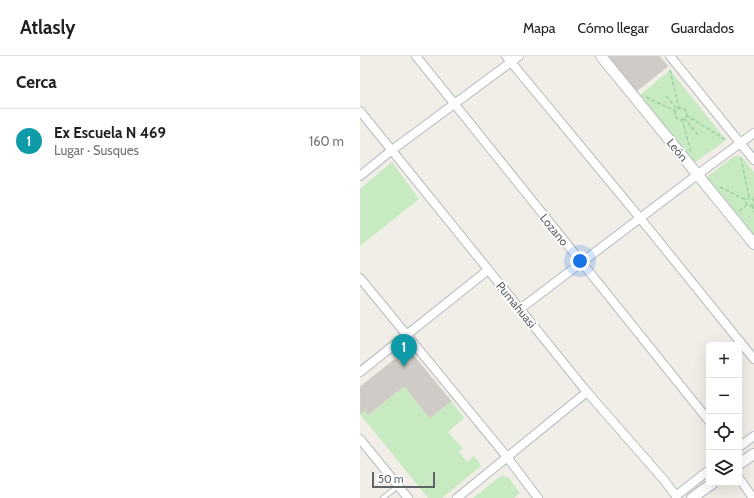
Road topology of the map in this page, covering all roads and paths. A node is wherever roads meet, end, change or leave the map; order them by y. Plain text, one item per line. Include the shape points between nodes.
1 (416, 56) edge
2 (519, 56) edge
3 (601, 56) edge
4 (670, 56) edge
5 (508, 59) edge
6 (670, 70) dead end
7 (641, 94) dead end
8 (666, 96) dead end
9 (454, 104) junction
10 (680, 108) junction
11 (676, 110) junction
12 (360, 111) edge
13 (686, 115) junction
14 (683, 119) junction
15 (754, 133) edge
16 (698, 135) dead end
17 (726, 140) dead end
18 (740, 143) junction
19 (392, 150) junction
20 (692, 156) dead end
21 (741, 156) dead end
22 (754, 160) edge
23 (697, 174) junction
24 (360, 176) edge
25 (714, 185) dead end
26 (749, 198) junction
27 (746, 200) junction
28 (754, 200) edge
29 (747, 204) junction
30 (752, 205) junction
31 (739, 212) dead end
32 (754, 212) edge
33 (640, 218) junction
34 (754, 244) edge
35 (581, 263) junction
36 (488, 270) junction
37 (360, 278) edge
38 (520, 309) junction
39 (406, 335) junction
40 (754, 359) edge
41 (360, 372) edge
42 (587, 392) junction
43 (706, 417) edge
44 (754, 436) edge
45 (360, 439) edge
46 (742, 445) edge
47 (754, 454) edge
48 (507, 458) junction
49 (742, 462) edge
50 (706, 472) edge
51 (742, 482) edge
52 (398, 486) junction
53 (709, 486) edge
54 (676, 497) edge
55 (383, 498) edge
56 (408, 498) edge
57 (457, 498) edge
58 (538, 498) edge
59 (692, 498) edge
60 (753, 498) edge

1 - 9 street, Lozano
2 - 5 street
3 - 23 street, León
4 - 18 street
5 - 9 street
5 - 33 street
6 - 10 path
7 - 11 path
8 - 11 path
9 - 19 street
9 - 35 street, Lozano
10 - 11 path
10 - 13 path via 685,109
11 - 14 path via 677,118
12 - 19 street, Pumahuasi
13 - 14 path
13 - 17 path
14 - 16 path
14 - 20 path
15 - 18 street
18 - 22 street
18 - 23 street
19 - 24 street
19 - 36 street, Pumahuasi
21 - 26 path
23 - 33 street
23 - 34 street, León
25 - 27 path
26 - 27 path
26 - 28 path
27 - 29 path
28 - 30 path
29 - 30 path
29 - 31 path
30 - 32 path
33 - 35 street
33 - 40 street
35 - 38 street
35 - 43 street, Lozano
36 - 38 street, Pumahuasi
36 - 39 street
37 - 39 street
38 - 42 street, Pumahuasi
39 - 41 street
39 - 48 street
42 - 48 street
42 - 54 street, Pumahuasi
44 - 46 street
45 - 52 street
47 - 49 street
48 - 57 street
48 - 58 street
50 - 54 street
51 - 60 street
52 - 55 lane
52 - 56 street
53 - 59 street

